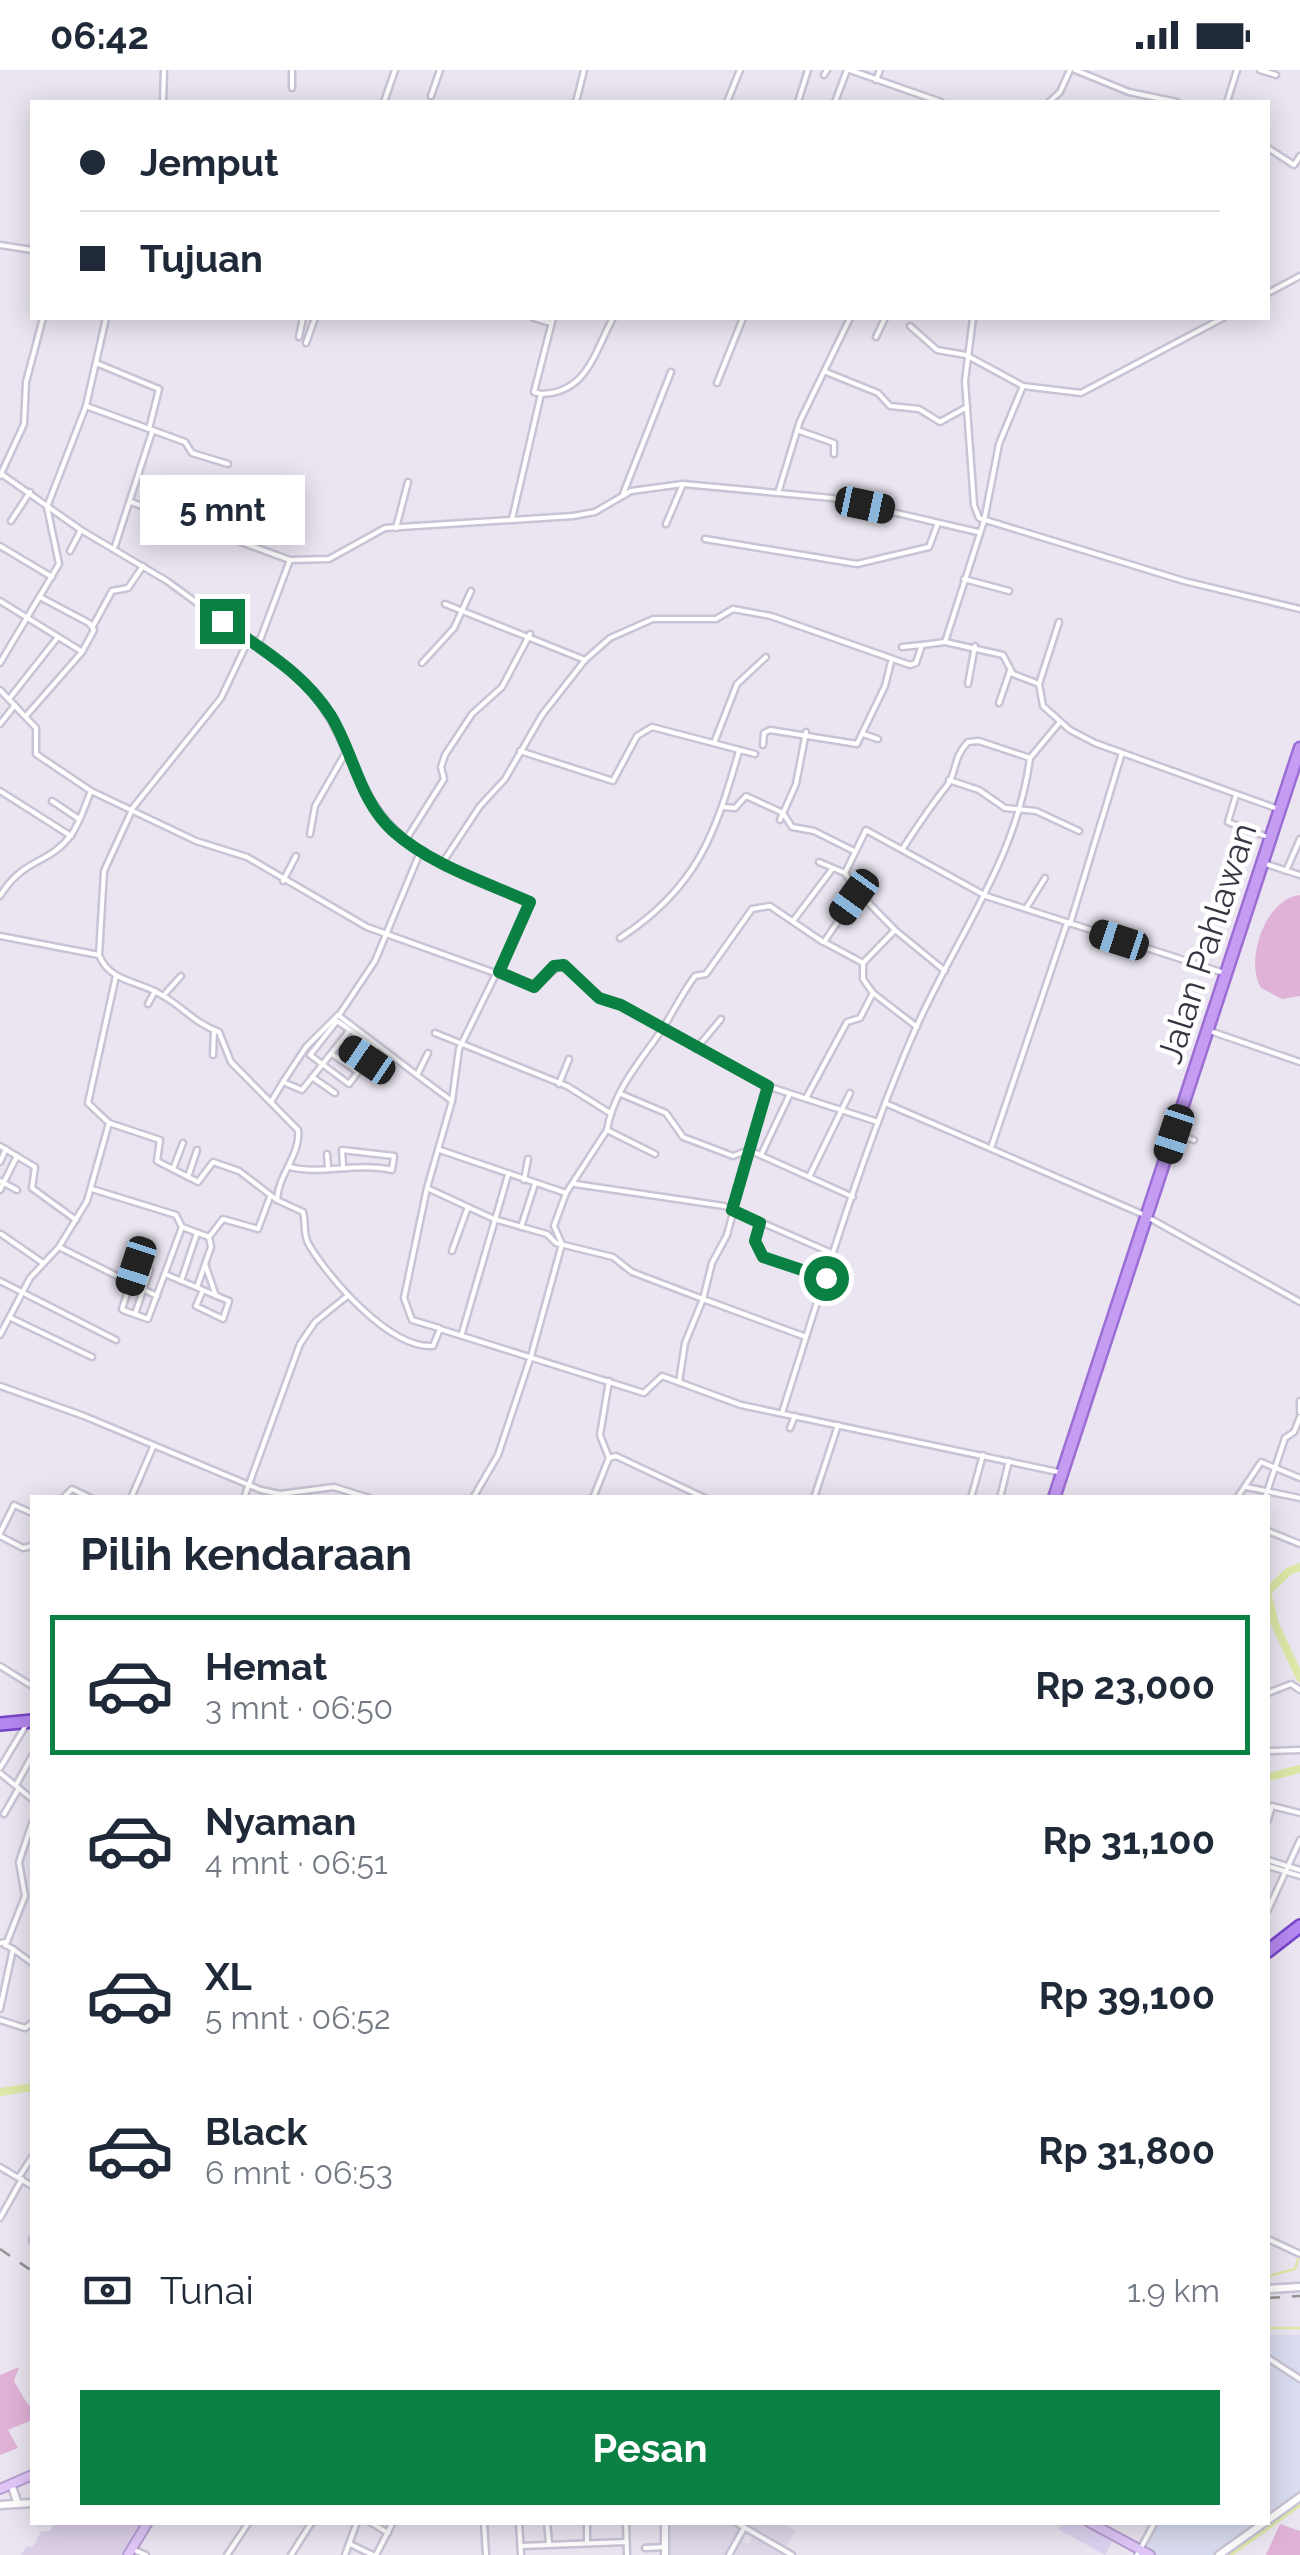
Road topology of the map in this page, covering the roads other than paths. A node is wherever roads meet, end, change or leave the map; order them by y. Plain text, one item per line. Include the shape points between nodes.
1 (164, 70) edge
2 (292, 70) edge
3 (395, 70) edge
4 (440, 70) edge
5 (584, 70) edge
6 (740, 70) edge
7 (808, 70) edge
8 (849, 70) edge
9 (880, 70) edge
10 (1072, 70) edge
11 (1236, 70) edge
12 (1260, 70) edge
13 (1276, 75) dead end
14 (876, 80) junction
15 (292, 88) dead end
16 (431, 96) dead end
17 (163, 100) edge
18 (385, 100) edge
19 (576, 100) edge
20 (729, 100) edge
21 (799, 100) edge
22 (836, 100) edge
23 (935, 100) edge
24 (1051, 100) edge
25 (1166, 100) edge
26 (1228, 100) edge
27 (1270, 149) edge
28 (1300, 156) edge
29 (0, 245) edge
30 (30, 250) edge
31 (1300, 276) edge
32 (1270, 292) edge
33 (42, 320) edge
34 (106, 320) edge
35 (303, 320) edge
36 (314, 320) edge
37 (552, 320) edge
38 (612, 320) edge
39 (742, 320) edge
40 (849, 320) edge
41 (884, 320) edge
42 (973, 320) edge
43 (1219, 320) edge
44 (910, 326) dead end
45 (876, 336) dead end
46 (299, 337) dead end
47 (306, 343) dead end
48 (966, 355) junction
49 (96, 362) junction
50 (671, 372) dead end
51 (826, 372) junction
52 (717, 383) dead end
53 (1023, 386) junction
54 (541, 394) junction
55 (86, 406) junction
56 (967, 406) junction
57 (798, 430) junction
58 (151, 431) junction
59 (834, 454) dead end
60 (228, 464) dead end
61 (1, 474) edge
62 (408, 482) dead end
63 (683, 484) junction
64 (779, 490) junction
65 (30, 492) junction
66 (623, 494) junction
67 (130, 502) junction
68 (47, 507) junction
69 (512, 519) junction
70 (11, 521) dead end
71 (984, 521) junction
72 (938, 523) junction
73 (666, 524) dead end
74 (396, 528) junction
75 (82, 530) junction
76 (978, 532) junction
77 (705, 539) dead end
78 (0, 546) edge
79 (114, 547) junction
80 (70, 550) dead end
81 (290, 560) junction
82 (143, 565) junction
83 (52, 577) junction
84 (964, 580) junction
85 (470, 591) dead end
86 (1009, 591) dead end
87 (40, 596) junction
88 (0, 601) edge
89 (445, 604) dead end
90 (1300, 609) edge
91 (464, 611) junction
92 (27, 618) junction
93 (1059, 622) dead end
94 (93, 626) junction
95 (530, 634) junction
96 (58, 637) junction
97 (249, 641) junction
98 (945, 642) junction
99 (257, 643) junction
100 (922, 646) junction
101 (976, 646) junction
102 (902, 648) dead end
103 (82, 652) junction
104 (766, 657) dead end
105 (585, 660) junction
106 (891, 662) junction
107 (0, 663) edge
108 (422, 663) dead end
109 (1010, 671) junction
110 (968, 684) dead end
111 (1038, 684) junction
112 (0, 690) edge
113 (10, 699) junction
114 (999, 703) dead end
115 (16, 704) junction
116 (26, 716) junction
117 (1060, 722) junction
118 (0, 724) edge
119 (806, 732) junction
120 (863, 734) junction
121 (878, 739) dead end
122 (714, 743) junction
123 (763, 745) dead end
124 (1300, 748) edge
125 (739, 750) junction
126 (520, 751) junction
127 (346, 752) junction
128 (755, 754) dead end
129 (1122, 754) junction
130 (1030, 758) junction
131 (1295, 779) edge
132 (949, 780) junction
133 (0, 791) edge
134 (92, 791) junction
135 (1236, 795) junction
136 (52, 801) dead end
137 (723, 807) junction
138 (132, 810) junction
139 (1020, 810) junction
140 (1279, 810) junction
141 (783, 813) junction
142 (79, 819) junction
143 (780, 820) dead end
144 (1079, 832) dead end
145 (310, 834) dead end
146 (71, 836) junction
147 (1270, 838) junction
148 (1300, 839) edge
149 (405, 840) junction
150 (902, 849) junction
151 (421, 850) junction
152 (854, 851) junction
153 (296, 856) dead end
154 (444, 862) junction
155 (819, 862) dead end
156 (1262, 863) junction
157 (833, 868) junction
158 (1286, 871) junction
159 (844, 874) junction
160 (1300, 875) edge
161 (1045, 878) dead end
162 (283, 881) junction
163 (858, 892) junction
164 (0, 896) edge
165 (986, 896) junction
166 (1026, 909) junction
167 (793, 921) junction
168 (1068, 923) junction
169 (895, 930) junction
170 (384, 935) junction
171 (0, 936) edge
172 (620, 938) dead end
173 (824, 942) junction
174 (99, 955) junction
175 (863, 963) junction
176 (945, 971) junction
177 (499, 972) junction
178 (1226, 974) junction
179 (116, 976) junction
180 (182, 976) dead end
181 (155, 991) junction
182 (873, 993) junction
183 (163, 996) junction
184 (148, 1004) dead end
185 (338, 1016) junction
186 (721, 1018) dead end
187 (917, 1027) junction
188 (214, 1030) junction
189 (350, 1030) junction
190 (662, 1030) junction
191 (1208, 1030) junction
192 (436, 1032) dead end
193 (341, 1042) junction
194 (463, 1042) junction
195 (696, 1048) junction
196 (428, 1053) dead end
197 (332, 1054) junction
198 (213, 1055) dead end
199 (568, 1059) dead end
200 (367, 1060) junction
201 (1300, 1062) edge
202 (324, 1066) junction
203 (358, 1072) junction
204 (417, 1075) junction
205 (312, 1077) junction
206 (283, 1082) junction
207 (559, 1084) junction
208 (768, 1086) junction
209 (335, 1093) dead end
210 (620, 1093) junction
211 (790, 1094) junction
212 (850, 1094) dead end
213 (806, 1100) junction
214 (452, 1101) junction
215 (271, 1102) junction
216 (885, 1103) junction
217 (842, 1110) junction
218 (610, 1113) junction
219 (878, 1122) junction
220 (109, 1123) junction
221 (608, 1130) junction
222 (1174, 1134) junction
223 (1194, 1140) dead end
224 (183, 1143) dead end
225 (991, 1147) junction
226 (3, 1148) edge
227 (197, 1150) dead end
228 (440, 1150) junction
229 (749, 1150) junction
230 (326, 1154) dead end
231 (655, 1154) dead end
232 (761, 1155) junction
233 (17, 1156) junction
234 (528, 1159) dead end
235 (0, 1162) edge
236 (343, 1165) junction
237 (288, 1166) junction
238 (328, 1167) junction
239 (173, 1169) junction
240 (508, 1175) junction
241 (188, 1177) junction
242 (809, 1177) junction
243 (524, 1180) junction
244 (2, 1182) edge
245 (535, 1184) junction
246 (574, 1184) junction
247 (427, 1188) junction
248 (92, 1189) junction
249 (0, 1190) edge
250 (17, 1190) dead end
251 (566, 1193) junction
252 (270, 1197) junction
253 (853, 1197) junction
254 (278, 1200) junction
255 (468, 1208) junction
256 (732, 1210) junction
257 (1147, 1216) junction
258 (494, 1219) junction
259 (76, 1220) junction
260 (760, 1223) junction
261 (182, 1227) junction
262 (521, 1227) junction
263 (197, 1233) junction
264 (1, 1234) edge
265 (209, 1237) junction
266 (562, 1244) junction
267 (59, 1247) junction
268 (452, 1251) dead end
269 (834, 1254) junction
270 (43, 1264) junction
271 (205, 1264) junction
272 (165, 1274) junction
273 (826, 1278) junction
274 (0, 1281) edge
275 (182, 1281) junction
276 (130, 1286) junction
277 (200, 1289) junction
278 (143, 1291) junction
279 (23, 1293) junction
280 (158, 1296) junction
281 (216, 1296) junction
282 (347, 1296) junction
283 (704, 1299) junction
284 (1300, 1302) edge
285 (198, 1308) junction
286 (134, 1314) junction
287 (11, 1318) junction
288 (195, 1318) dead end
289 (440, 1328) junction
290 (0, 1335) edge
291 (461, 1335) junction
292 (806, 1337) junction
293 (116, 1340) dead end
294 (531, 1356) junction
295 (92, 1357) dead end
296 (609, 1381) junction
297 (680, 1382) junction
298 (0, 1386) edge
299 (1300, 1401) edge
300 (782, 1413) junction
301 (1300, 1415) edge
302 (794, 1416) junction
303 (838, 1425) junction
304 (790, 1428) dead end
305 (1290, 1434) junction
306 (1300, 1438) edge
307 (153, 1447) junction
308 (983, 1455) junction
309 (609, 1458) junction
310 (1009, 1462) junction
311 (1275, 1467) junction
312 (1063, 1472) junction
313 (1300, 1478) edge
314 (249, 1486) junction
315 (1245, 1486) junction
316 (131, 1495) edge
317 (245, 1495) edge
318 (349, 1495) edge
319 (475, 1495) edge
320 (593, 1495) edge
321 (699, 1495) edge
322 (815, 1495) edge
323 (972, 1495) edge
324 (1001, 1495) edge
325 (1055, 1495) edge
326 (1239, 1495) edge
327 (1266, 1495) edge
328 (1270, 1495) edge
329 (1300, 1498) edge
330 (30, 1512) edge
331 (1270, 1533) edge
332 (0, 1534) edge
333 (1300, 1544) edge
334 (30, 1546) edge
335 (0, 1666) edge
336 (30, 1685) edge
337 (1300, 1690) edge
338 (1270, 1693) edge
339 (30, 1721) edge
340 (0, 1724) edge
341 (1300, 1750) edge
342 (1270, 1752) edge
343 (30, 1760) edge
344 (0, 1770) edge
345 (17, 1787) junction
346 (30, 1797) edge
347 (0, 1804) edge
348 (1270, 1813) edge
349 (1300, 1813) edge
350 (30, 1830) edge
351 (1300, 1840) edge
352 (1270, 1864) edge
353 (1288, 1869) junction
354 (1300, 1873) edge
355 (1270, 1906) edge
356 (1300, 1926) edge
357 (2, 1943) edge
358 (1272, 1944) edge
359 (13, 1949) junction
360 (30, 1962) edge
361 (0, 2008) edge
362 (0, 2020) edge
363 (30, 2025) edge
364 (30, 2163) edge
365 (0, 2167) edge
366 (20, 2178) junction
367 (30, 2185) edge
368 (0, 2218) edge
369 (1270, 2240) edge
370 (1300, 2254) edge
371 (1300, 2287) edge
372 (1270, 2289) edge
373 (1270, 2359) edge
374 (1300, 2379) edge
375 (30, 2477) edge
376 (11, 2484) junction
377 (0, 2489) edge
378 (1300, 2497) edge
379 (30, 2503) edge
380 (0, 2504) edge
381 (18, 2504) junction
382 (1270, 2519) edge
383 (146, 2525) edge
384 (247, 2525) edge
385 (310, 2525) edge
386 (356, 2525) edge
387 (375, 2525) edge
388 (392, 2525) edge
389 (484, 2525) edge
390 (519, 2525) edge
391 (548, 2525) edge
392 (587, 2525) edge
393 (626, 2525) edge
394 (664, 2525) edge
395 (739, 2525) edge
396 (1094, 2525) edge
397 (1153, 2525) edge
398 (1262, 2525) edge
399 (744, 2528) junction
400 (388, 2532) junction
401 (626, 2542) junction
402 (587, 2543) junction
403 (350, 2544) junction
404 (549, 2544) junction
405 (520, 2546) junction
406 (776, 2546) junction
407 (645, 2548) dead end
408 (665, 2551) edge
409 (130, 2552) edge
410 (1139, 2552) edge
411 (292, 2553) edge
412 (789, 2554) edge
413 (146, 2555) edge
414 (228, 2555) edge
415 (301, 2555) edge
416 (345, 2555) edge
417 (374, 2555) edge
418 (486, 2555) edge
419 (521, 2555) edge
420 (627, 2555) edge
421 (730, 2555) edge
422 (772, 2555) edge
423 (1150, 2555) edge
424 (1219, 2555) edge

1 - 17 street
2 - 15 street
3 - 18 street
4 - 16 street
5 - 19 street
6 - 20 street
7 - 21 street
8 - 14 street
8 - 22 street
9 - 14 street
10 - 24 street
10 - 25 street
11 - 26 street
12 - 13 street
14 - 23 street
27 - 28 street via 1294,165
29 - 30 street
31 - 32 street
33 - 61 street via 26,382 24,424
34 - 49 street
35 - 46 street
36 - 47 street
37 - 54 street via 535,380 534,392
38 - 54 street via 576,385
39 - 52 street
40 - 51 street
41 - 45 street
42 - 48 street
43 - 53 street via 1090,392
44 - 48 street via 937,350
48 - 53 street
48 - 56 street
49 - 55 street
49 - 58 street via 159,389
50 - 66 street
51 - 56 street via 878,393 890,406 919,409 940,422
51 - 57 street
53 - 71 street via 999,444
54 - 69 street
55 - 58 street
55 - 68 street
56 - 71 street via 974,505
57 - 59 street via 834,443
57 - 64 street
58 - 60 street
58 - 67 street
61 - 65 street
62 - 74 street
63 - 64 street
63 - 66 street
63 - 73 street
64 - 72 street
65 - 68 street
65 - 70 street
66 - 69 street via 592,513
67 - 79 street
67 - 81 street
68 - 75 street
68 - 83 street via 60,558
69 - 74 street
71 - 76 street
71 - 90 street
72 - 76 street
72 - 77 street via 929,546 866,564
74 - 81 street via 378,530 328,559
75 - 79 street
75 - 80 street
76 - 84 street
78 - 83 street
79 - 82 street
81 - 99 street
82 - 94 street via 128,588 112,591
82 - 97 street
83 - 87 street
84 - 86 street
84 - 98 street
85 - 91 street
87 - 92 street
87 - 94 street
88 - 92 street
89 - 91 street
91 - 95 street
91 - 108 street
92 - 96 street
92 - 107 street
93 - 111 street
94 - 103 street
95 - 105 street
95 - 149 street via 502,687 472,714 446,755 444,780
96 - 103 street
96 - 113 street
97 - 99 street
97 - 138 street via 222,698
98 - 100 street
98 - 101 street
99 - 127 street via 280,658 324,707
100 - 102 street
100 - 106 street via 915,664
101 - 109 street via 1003,655
101 - 110 street
103 - 116 street
104 - 122 street via 737,684
105 - 106 street via 641,623 716,619 733,610 771,616
105 - 126 street
106 - 120 street
109 - 111 street
109 - 114 street
111 - 117 street via 1043,706
112 - 113 street
113 - 115 street
115 - 116 street
115 - 118 street
116 - 134 street via 36,728 40,758
117 - 129 street
117 - 130 street
119 - 120 street via 853,745
119 - 123 street via 768,730
119 - 141 street
120 - 121 street
122 - 125 street
122 - 126 street via 645,729 613,782
124 - 131 main road, Jalan Pahlawan
125 - 128 street
125 - 137 street
126 - 154 street
127 - 145 street via 315,806
127 - 149 street via 374,810
129 - 135 street
129 - 168 street
130 - 132 street via 973,740 957,754
130 - 139 street
131 - 140 main road, Jalan Pahlawan
132 - 139 street
132 - 150 street
133 - 146 street
134 - 138 street
134 - 142 street
135 - 140 street
135 - 147 street via 1228,822
136 - 142 street
137 - 141 street via 735,808 746,796
137 - 172 street via 703,857 676,894
138 - 162 street via 247,857
138 - 174 street via 104,872
139 - 144 street
139 - 165 street
140 - 147 main road, Jalan Pahlawan
141 - 143 street
141 - 152 street via 792,827
142 - 146 street
146 - 164 street via 18,870
147 - 156 main road, Jalan Pahlawan
148 - 158 street
149 - 151 street
150 - 152 street via 866,830
150 - 165 street
151 - 154 street
151 - 170 street
152 - 159 street
153 - 162 street
154 - 177 street via 530,902
155 - 157 street
156 - 158 street
156 - 178 main road, Jalan Pahlawan
157 - 159 street
157 - 167 street
158 - 160 street
159 - 163 street
161 - 166 street
162 - 170 street
163 - 169 street
163 - 173 street
165 - 166 street
165 - 176 street
166 - 168 street
167 - 173 street
167 - 190 street via 770,906 752,908 706,974 685,989
168 - 178 street
168 - 225 street
169 - 175 street
169 - 176 street
170 - 177 street
170 - 185 street via 370,970
171 - 174 street
173 - 175 street
174 - 179 street
175 - 182 street via 863,979
176 - 187 street
177 - 190 street via 536,986 561,964 599,998
177 - 194 street
178 - 191 main road, Jalan Pahlawan
179 - 181 street
179 - 220 street via 88,1103
180 - 183 street
181 - 183 street
181 - 184 street
182 - 187 street
182 - 213 street via 860,1018 847,1022
183 - 188 street
185 - 204 street
185 - 206 street
186 - 195 street
187 - 216 street
188 - 198 street
188 - 215 street via 223,1036 231,1062
189 - 193 street
189 - 200 street via 376,1048
189 - 202 street via 337,1021 317,1046 310,1056
190 - 195 street
190 - 210 street
191 - 201 street
191 - 222 main road, Jalan Pahlawan
192 - 194 street
193 - 197 street
193 - 200 street
194 - 207 street
194 - 214 street
195 - 208 street
196 - 204 street
197 - 202 street
197 - 203 street
199 - 207 street
200 - 203 street
202 - 203 street via 350,1084
202 - 205 street
204 - 214 street
205 - 206 street via 302,1090
205 - 209 street
206 - 215 street
207 - 218 street
208 - 211 street
208 - 229 street
210 - 218 street
210 - 229 street via 666,1113 688,1140 733,1156
211 - 213 street
211 - 232 street
212 - 217 street
213 - 217 street
214 - 228 street
215 - 237 street via 300,1136
216 - 219 street
216 - 225 street
217 - 219 street
217 - 242 street
218 - 221 street
219 - 253 street
220 - 239 street via 160,1140 156,1160
220 - 248 street
221 - 231 street
221 - 246 street via 586,1155
222 - 223 street
222 - 257 main road, Jalan Pahlawan
224 - 239 street
225 - 257 street
226 - 233 street
226 - 235 street
227 - 241 street
228 - 240 street
228 - 247 street
229 - 232 street
229 - 256 street
230 - 238 street
232 - 242 street
233 - 244 street
233 - 259 street via 35,1168 32,1188
234 - 243 street
236 - 236 street via 342,1150 394,1156 392,1170
236 - 238 street
237 - 238 street
237 - 254 street
239 - 241 street
240 - 243 street
240 - 258 street
241 - 252 street via 201,1182 214,1162 238,1171
242 - 253 street
243 - 245 street
244 - 249 street
244 - 250 street
245 - 251 street
245 - 262 street
246 - 251 street
246 - 256 street
247 - 255 street
247 - 289 street via 404,1298 412,1320
248 - 259 street
248 - 261 street via 176,1215
251 - 266 street via 554,1226
252 - 254 street
252 - 265 street via 258,1229 223,1220
253 - 269 street
254 - 282 street via 302,1212 308,1241
255 - 258 street
255 - 268 street
256 - 260 street
256 - 283 street
257 - 284 street
257 - 312 main road, Jalan Pahlawan
258 - 262 street
258 - 291 street
259 - 267 street
260 - 269 street
260 - 273 street via 755,1241 763,1257
261 - 263 street
261 - 272 street
262 - 266 street
263 - 265 street
263 - 275 street
264 - 270 street
265 - 271 street
266 - 283 street via 614,1257 632,1272
266 - 294 street
267 - 270 street
267 - 276 street
269 - 273 street
270 - 279 street
271 - 277 street
271 - 281 street
272 - 275 street
272 - 280 street
273 - 292 street
274 - 279 street
275 - 277 street
276 - 278 street
276 - 278 street via 139,1265 150,1270
276 - 286 street via 122,1308
277 - 281 street
277 - 285 street
278 - 280 street
278 - 286 street
279 - 287 street
279 - 293 street
280 - 286 street via 148,1319
281 - 285 street via 230,1302 223,1319
282 - 289 street via 428,1347
282 - 314 street via 304,1336
283 - 292 street
283 - 297 street via 685,1344
285 - 288 street
287 - 290 street
287 - 295 street
289 - 291 street
291 - 294 street
292 - 300 street
294 - 296 street
294 - 319 street via 498,1456
296 - 297 street via 645,1393 659,1376
296 - 309 street via 600,1435
297 - 300 street
298 - 307 street
299 - 301 street
300 - 302 street
301 - 305 street
302 - 303 street
302 - 304 street
303 - 308 street
303 - 322 street
305 - 306 street
305 - 311 street
307 - 314 street
307 - 316 street
308 - 310 street
308 - 323 street
309 - 320 street
309 - 321 street via 626,1458
310 - 312 street
310 - 324 street
311 - 313 street
311 - 315 street via 1259,1463
311 - 327 street
312 - 325 main road, Jalan Pahlawan
314 - 317 street
314 - 318 street via 280,1494 322,1488
315 - 326 street
315 - 327 street
328 - 329 street
330 - 332 street via 14,1505
331 - 333 street
332 - 334 street
335 - 336 street
337 - 338 street via 1291,1684
339 - 340 highway
339 - 344 street
341 - 342 street
343 - 345 street
344 - 345 street
345 - 346 street
345 - 347 street via 6,1810
348 - 349 street via 1272,1806
350 - 357 street via 19,1866 25,1896
351 - 353 street
352 - 353 street
353 - 354 street
353 - 355 street
356 - 358 highway
357 - 359 street
359 - 360 street
359 - 361 street
362 - 363 street
364 - 366 street
365 - 366 street
366 - 367 street
366 - 368 street
369 - 370 street
371 - 372 street
373 - 374 street
375 - 376 main road
376 - 377 main road
376 - 381 street
378 - 382 street
379 - 381 street
380 - 381 street
383 - 409 main road
384 - 414 street
385 - 411 street
386 - 403 street
387 - 400 street
388 - 400 street
389 - 418 street
390 - 405 street
391 - 404 street
392 - 402 street
393 - 401 street
394 - 408 street
395 - 399 street
396 - 410 main road
397 - 410 street
398 - 424 street
399 - 406 street
399 - 421 street
400 - 417 street
401 - 402 street
401 - 420 street
402 - 404 street
403 - 416 street
403 - 417 street
404 - 405 street
405 - 419 street
406 - 412 street
406 - 422 street
407 - 408 street
409 - 413 street
410 - 423 main road
411 - 415 street

